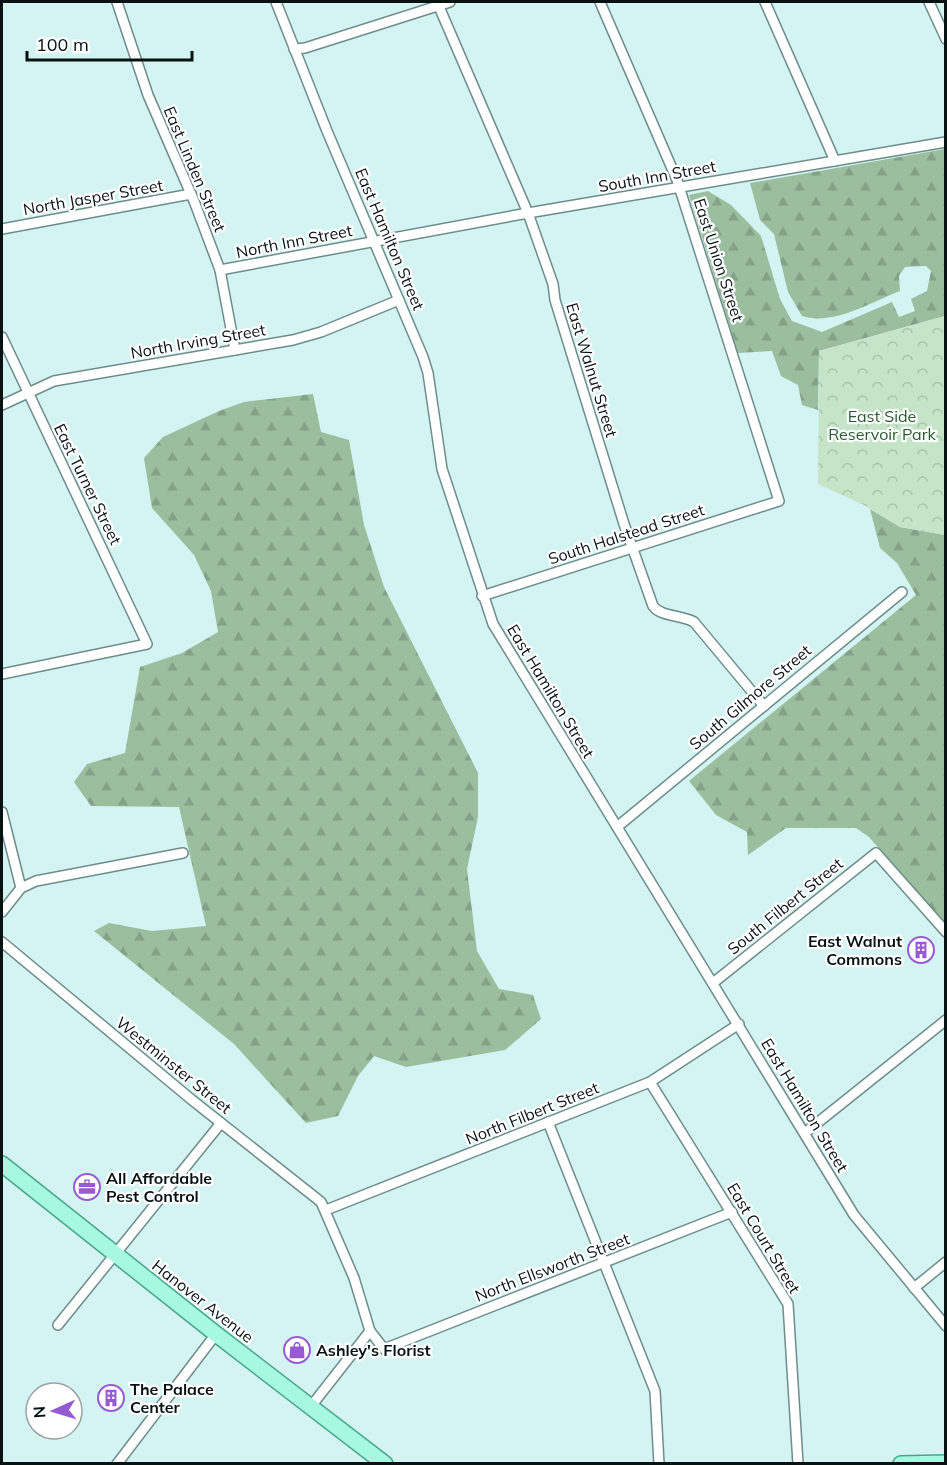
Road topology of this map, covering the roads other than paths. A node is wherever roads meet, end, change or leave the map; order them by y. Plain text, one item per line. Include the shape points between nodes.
1 (117, 2) edge
2 (276, 2) edge
3 (450, 2) edge
4 (600, 2) edge
5 (765, 2) edge
6 (929, 2) edge
7 (438, 4) edge
8 (945, 39) edge
9 (294, 49) junction
10 (945, 142) edge
11 (835, 161) junction
12 (680, 187) junction
13 (191, 194) junction
14 (528, 213) junction
15 (2, 229) edge
16 (374, 241) junction
17 (220, 270) junction
18 (399, 300) junction
19 (2, 337) edge
20 (235, 350) junction
21 (27, 392) junction
22 (2, 405) edge
23 (779, 501) joint
24 (632, 548) junction
25 (902, 592) dead end
26 (482, 596) junction
27 (2, 674) edge
28 (764, 706) junction
29 (2, 812) edge
30 (617, 827) junction
31 (183, 853) dead end
32 (21, 888) junction
33 (2, 912) edge
34 (945, 932) edge
35 (2, 942) edge
36 (713, 983) junction
37 (945, 1020) edge
38 (738, 1024) junction
39 (650, 1082) junction
40 (548, 1122) junction
41 (221, 1123) junction
42 (806, 1132) junction
43 (2, 1164) edge
44 (327, 1210) junction
45 (732, 1212) junction
46 (115, 1255) junction
47 (945, 1262) edge
48 (604, 1263) junction
49 (914, 1288) junction
50 (58, 1325) dead end
51 (945, 1326) edge
52 (370, 1331) junction
53 (216, 1334) junction
54 (312, 1405) junction
55 (945, 1463) edge
56 (117, 1464) edge
57 (385, 1464) edge
58 (659, 1464) edge
59 (798, 1464) edge
60 (901, 1464) edge

1 - 13 street, East Linden Street via 148,95
2 - 9 street, East Hamilton Street
3 - 7 street
4 - 12 street, East Union Street
5 - 11 street
6 - 8 street
7 - 9 street
7 - 14 street, East Walnut Street
9 - 16 street, East Hamilton Street
10 - 11 street, South Inn Street
11 - 12 street, South Inn Street
12 - 14 street, South Inn Street
12 - 23 street, East Union Street
13 - 15 street, North Jasper Street
13 - 17 street, East Linden Street
14 - 16 street, South Inn Street
14 - 24 street, East Walnut Street
16 - 17 street, North Inn Street
16 - 18 street, East Hamilton Street
17 - 20 street, East Linden Street
18 - 20 street, North Irving Street via 321,332
18 - 26 street, East Hamilton Street via 428,373 442,469
19 - 21 street, East Turner Street
20 - 21 street, North Irving Street via 54,381
21 - 22 street, North Irving Street
21 - 27 street, East Turner Street via 147,644
23 - 24 street, South Halstead Street
24 - 26 street, South Halstead Street
24 - 28 street, East Walnut Street via 656,610 694,622
25 - 28 street, South Gilmore Street
26 - 30 street, East Hamilton Street via 493,624
28 - 30 street, South Gilmore Street
29 - 32 street
30 - 36 street, East Hamilton Street
31 - 32 street via 36,881
32 - 33 street
34 - 36 street, South Filbert Street via 876,853
35 - 41 street, Westminster Street
36 - 38 street, East Hamilton Street
37 - 42 street
38 - 39 street, North Filbert Street
38 - 42 street, East Hamilton Street
39 - 40 street, North Filbert Street
39 - 45 street, East Court Street
40 - 44 street, North Filbert Street
40 - 48 street
41 - 44 street, Westminster Street
41 - 46 street
42 - 49 street, East Hamilton Street via 854,1215
43 - 46 main road, Hanover Avenue
44 - 52 street
45 - 48 street, North Ellsworth Street
45 - 59 street, East Court Street via 788,1304
46 - 50 street
46 - 53 main road, Hanover Avenue
47 - 49 street
48 - 52 street, North Ellsworth Street via 384,1349
48 - 58 street via 655,1391
49 - 51 street, East Hamilton Street
52 - 54 street
53 - 54 main road, Hanover Avenue
53 - 56 street
54 - 57 main road, Hanover Avenue
55 - 60 main road

